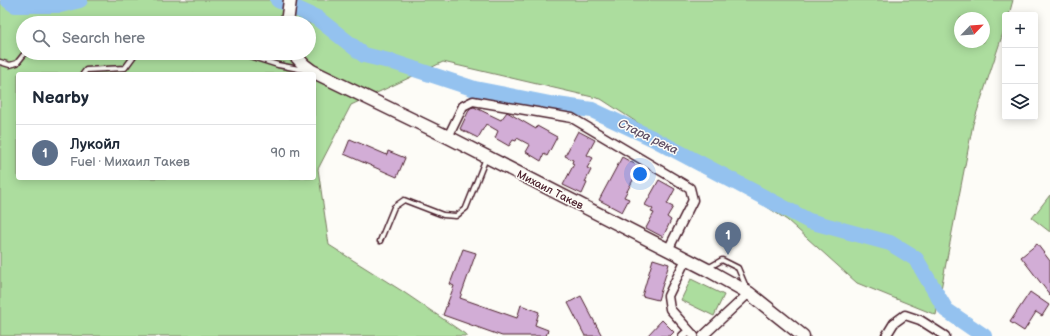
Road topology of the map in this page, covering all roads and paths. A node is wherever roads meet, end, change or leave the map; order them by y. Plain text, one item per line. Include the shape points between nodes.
1 (290, 0) edge
2 (287, 16) edge
3 (20, 60) edge
4 (131, 60) edge
5 (260, 60) edge
6 (299, 60) edge
7 (0, 62) edge
8 (312, 71) joint
9 (84, 72) edge
10 (316, 73) edge
11 (448, 137) junction
12 (486, 157) junction
13 (380, 242) dead end
14 (668, 250) junction
15 (686, 259) junction
16 (706, 269) junction
17 (749, 293) junction
18 (689, 334) edge
19 (703, 336) edge
20 (803, 336) edge
21 (886, 336) edge
22 (946, 336) edge

1 - 2 main road
3 - 7 lane via 10,65
4 - 9 lane via 125,68
5 - 8 lane via 278,66
6 - 8 main road, Михаил Такев
10 - 11 main road, Михаил Такев
11 - 12 main road, Михаил Такев
11 - 14 street via 463,106 473,101 572,118 690,188 693,200
12 - 13 lane via 466,208 456,216 443,215 404,200 394,207
12 - 14 main road, Михаил Такев
14 - 15 main road, Михаил Такев
15 - 16 main road, Михаил Такев
15 - 18 street via 668,296 670,309
16 - 17 main road, Михаил Такев
16 - 17 lane via 722,260 738,268
17 - 19 street
17 - 20 main road, Михаил Такев
21 - 22 street via 894,323 905,315 920,320

